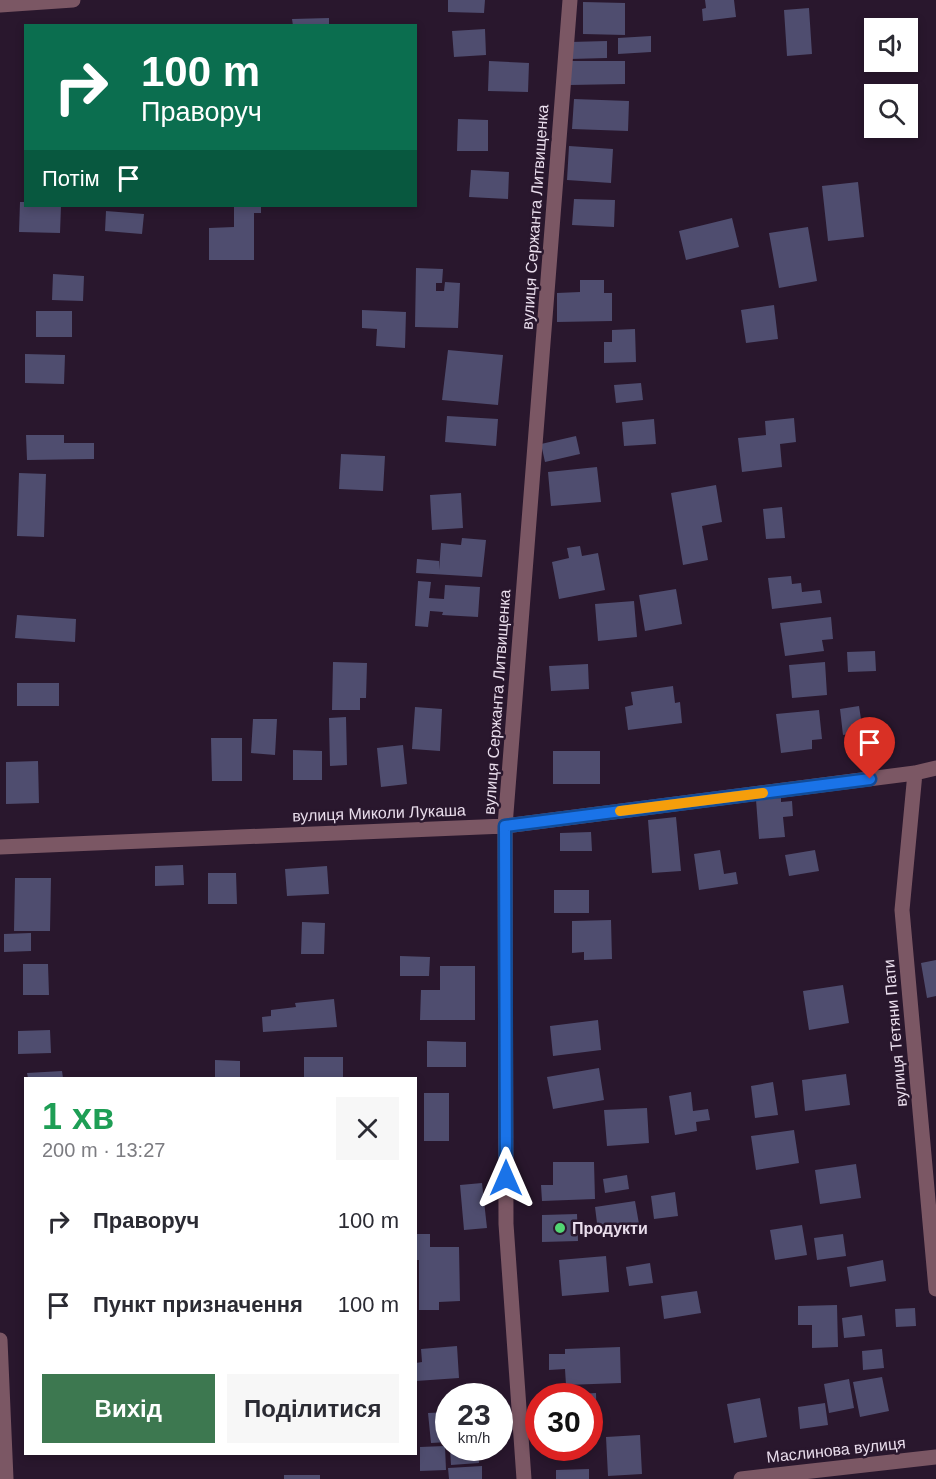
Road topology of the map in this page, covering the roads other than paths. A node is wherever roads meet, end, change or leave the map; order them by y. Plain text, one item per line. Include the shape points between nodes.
1 (73, 0) edge
2 (570, 0) edge
3 (0, 5) edge
4 (936, 768) edge
5 (915, 773) junction
6 (505, 826) junction
7 (0, 847) edge
8 (936, 1289) edge
9 (0, 1340) edge
10 (936, 1457) edge
11 (6, 1479) edge
12 (524, 1479) edge
13 (741, 1479) edge

1 - 3 street
2 - 6 street, вулиця Сержанта Литвищенка
4 - 5 street, вулиця Миколи Лукаша
5 - 6 street, вулиця Миколи Лукаша
5 - 8 street, вулиця Тетяни Пати via 902,910
6 - 7 street, вулиця Миколи Лукаша
6 - 12 street, вулиця Сержанта Литвищенка via 506,1224
9 - 11 street
10 - 13 street, Маслинова вулиця

